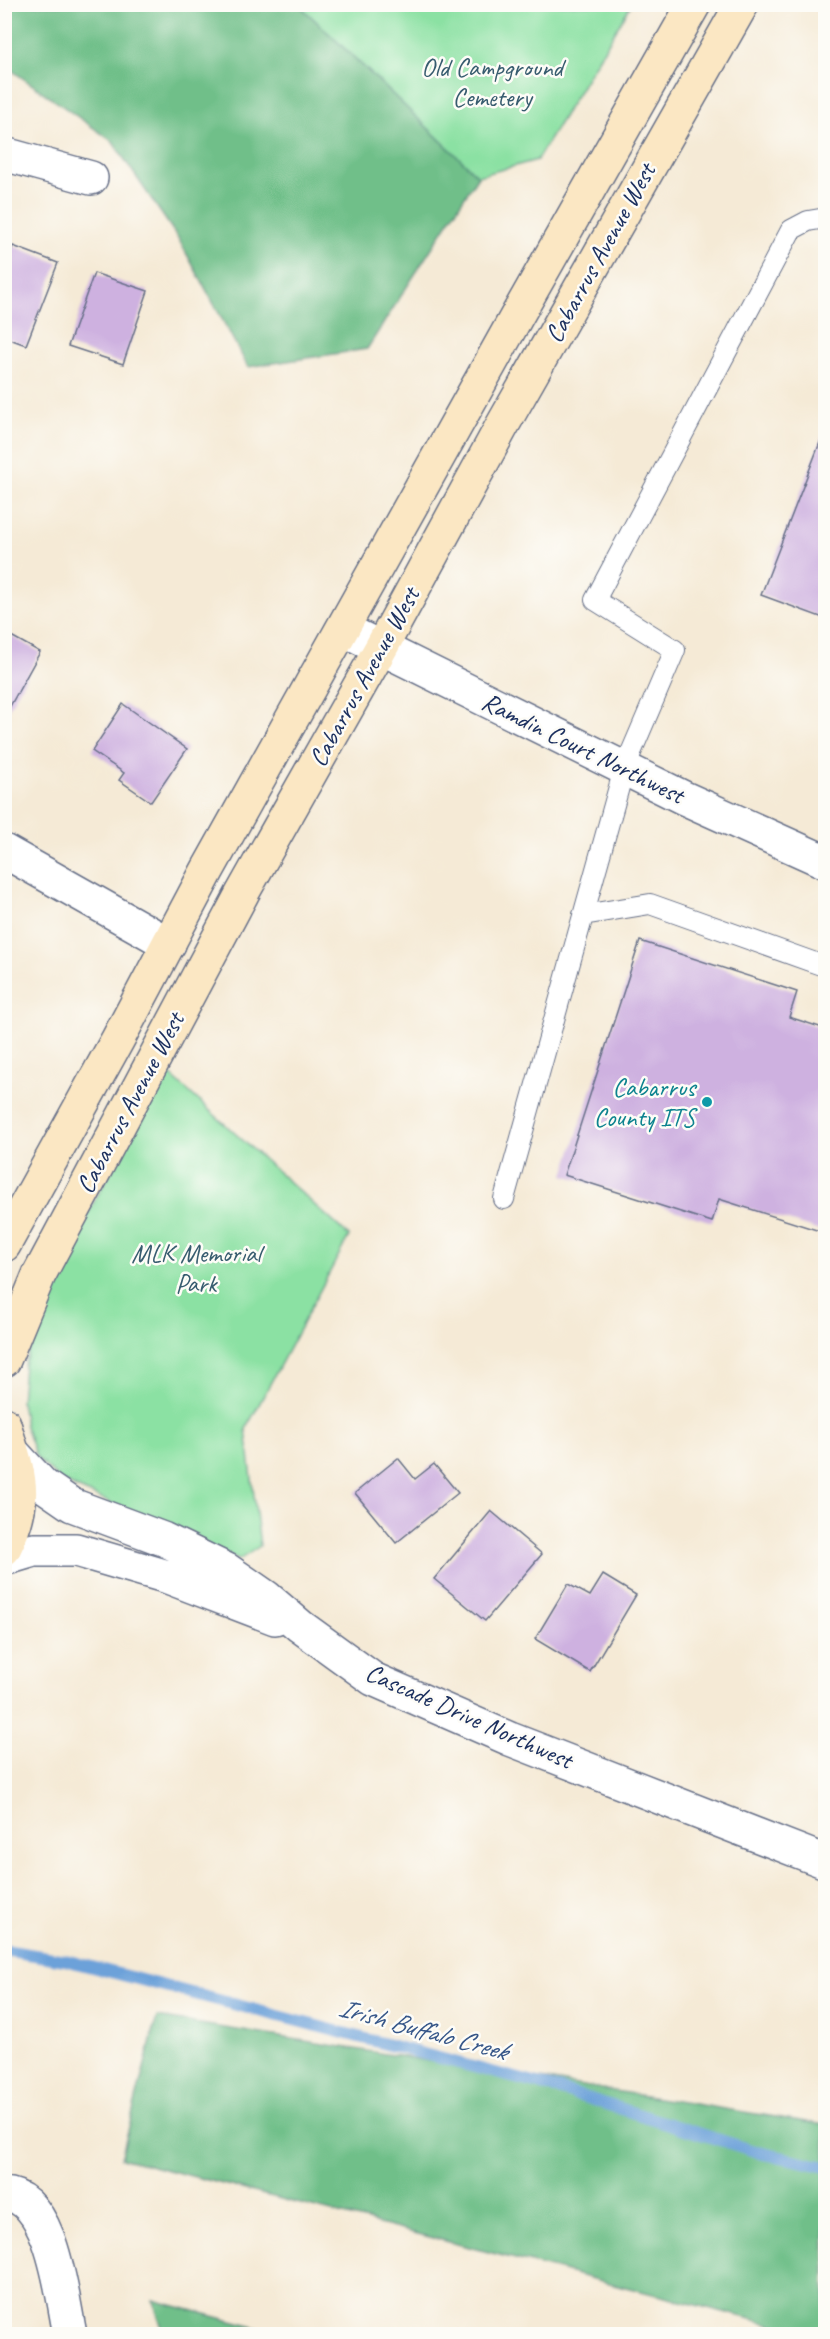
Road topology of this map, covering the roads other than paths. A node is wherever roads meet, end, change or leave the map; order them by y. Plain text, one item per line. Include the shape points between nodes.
1 (694, 4) edge
2 (742, 4) edge
3 (4, 154) edge
4 (91, 178) dead end
5 (825, 218) edge
6 (343, 629) junction
7 (381, 648) junction
8 (624, 769) junction
9 (4, 851) edge
10 (825, 862) edge
11 (584, 915) junction
12 (169, 944) junction
13 (821, 965) dead end
14 (504, 1199) dead end
15 (4, 1245) edge
16 (4, 1360) edge
17 (8, 1437) edge
18 (4, 1549) edge
19 (4, 1559) edge
20 (300, 1626) junction
21 (825, 1862) edge
22 (4, 2194) edge
23 (70, 2334) edge

1 - 6 main road, Cabarrus Avenue West
2 - 7 main road, Cabarrus Avenue West via 502,426
3 - 4 street
5 - 8 lane via 791,230 595,600 675,650
6 - 7 street, Ramdin Court Northwest
6 - 12 main road, Cabarrus Avenue West
7 - 8 street, Ramdin Court Northwest
7 - 16 main road, Cabarrus Avenue West via 243,892 87,1182 39,1275
8 - 10 street, Ramdin Court Northwest
8 - 11 lane
9 - 12 street
11 - 13 lane via 650,904
11 - 14 lane
12 - 15 main road, Cabarrus Avenue West
17 - 18 main road via 20,1480 20,1498
17 - 20 street, Cascade Drive Northwest via 38,1480 58,1497 208,1560 257,1590
19 - 20 street via 34,1550 76,1550 168,1576
20 - 21 street, Cascade Drive Northwest via 373,1678 510,1738
22 - 23 street via 13,2194 25,2202 44,2228

